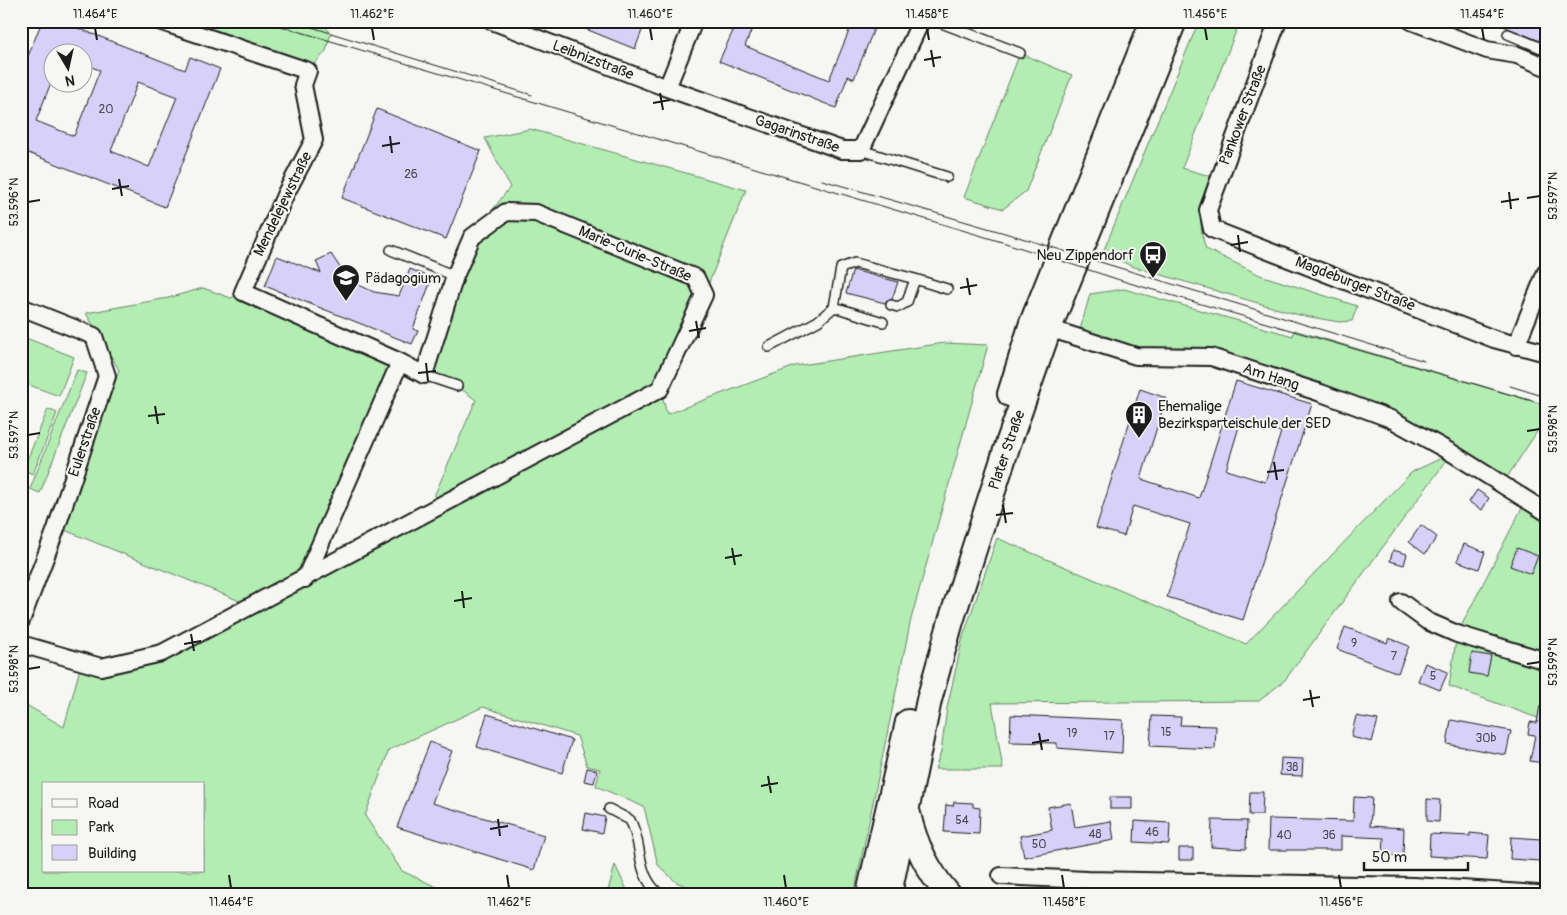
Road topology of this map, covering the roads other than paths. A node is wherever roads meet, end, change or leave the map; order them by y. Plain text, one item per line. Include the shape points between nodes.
1 (159, 21) edge
2 (492, 21) edge
3 (694, 21) edge
4 (921, 21) edge
5 (936, 21) edge
6 (1153, 21) edge
7 (1174, 21) edge
8 (1278, 21) edge
9 (1411, 21) edge
10 (1508, 34) dead end
11 (1546, 50) edge
12 (1020, 53) dead end
13 (1546, 67) edge
14 (668, 88) junction
15 (861, 150) junction
16 (947, 178) dead end
17 (1208, 210) joint
18 (391, 250) dead end
19 (1546, 272) edge
20 (455, 276) junction
21 (915, 279) junction
22 (947, 289) dead end
23 (891, 305) dead end
24 (21, 307) edge
25 (834, 307) junction
26 (883, 322) dead end
27 (1041, 326) junction
28 (769, 346) dead end
29 (1516, 346) junction
30 (1546, 353) edge
31 (400, 362) junction
32 (424, 375) junction
33 (457, 386) dead end
34 (1546, 512) edge
35 (305, 578) junction
36 (1401, 602) dead end
37 (21, 621) edge
38 (21, 644) edge
39 (1546, 661) edge
40 (609, 809) dead end
41 (907, 809) junction
42 (1001, 876) dead end
43 (658, 894) edge
44 (869, 894) edge
45 (889, 894) edge
46 (948, 894) edge
47 (1538, 894) edge

1 - 31 street, Mendelejewstraße via 308,71 303,85 314,140 286,193 244,292
2 - 14 street, Leibnizstraße
3 - 14 street
4 - 15 street, Gagarinstraße
5 - 12 lane
6 - 27 street, Plater Straße
7 - 27 street, Plater Straße
8 - 17 street, Pankower Straße
9 - 13 street via 1487,50 1517,55
10 - 11 lane
14 - 15 street, Gagarinstraße via 842,150
15 - 16 lane
17 - 29 street, Magdeburger Straße via 1212,230
18 - 20 lane
19 - 29 street
20 - 32 street, Marie-Curie-Straße
20 - 35 street, Marie-Curie-Straße via 472,237 506,212 536,213 696,278 704,295 660,389
21 - 22 lane
21 - 23 lane via 907,302 898,307
21 - 25 lane via 855,262 841,268
24 - 37 street, Eulerstraße via 94,336 108,376
25 - 26 lane
25 - 28 lane via 818,321
27 - 34 street, Am Hang via 1136,356 1211,357 1321,393 1392,420
27 - 41 street, Plater Straße via 929,700
27 - 44 street, Plater Straße via 907,726
29 - 30 street, Magdeburger Straße
31 - 32 street
31 - 35 street
32 - 33 lane
35 - 38 street, Marie-Curie-Straße via 162,653 101,666
36 - 39 street via 1427,620 1457,634
40 - 43 lane via 630,820 642,869
41 - 45 street, Plater Straße
41 - 46 street via 921,857
42 - 47 street via 1414,886

